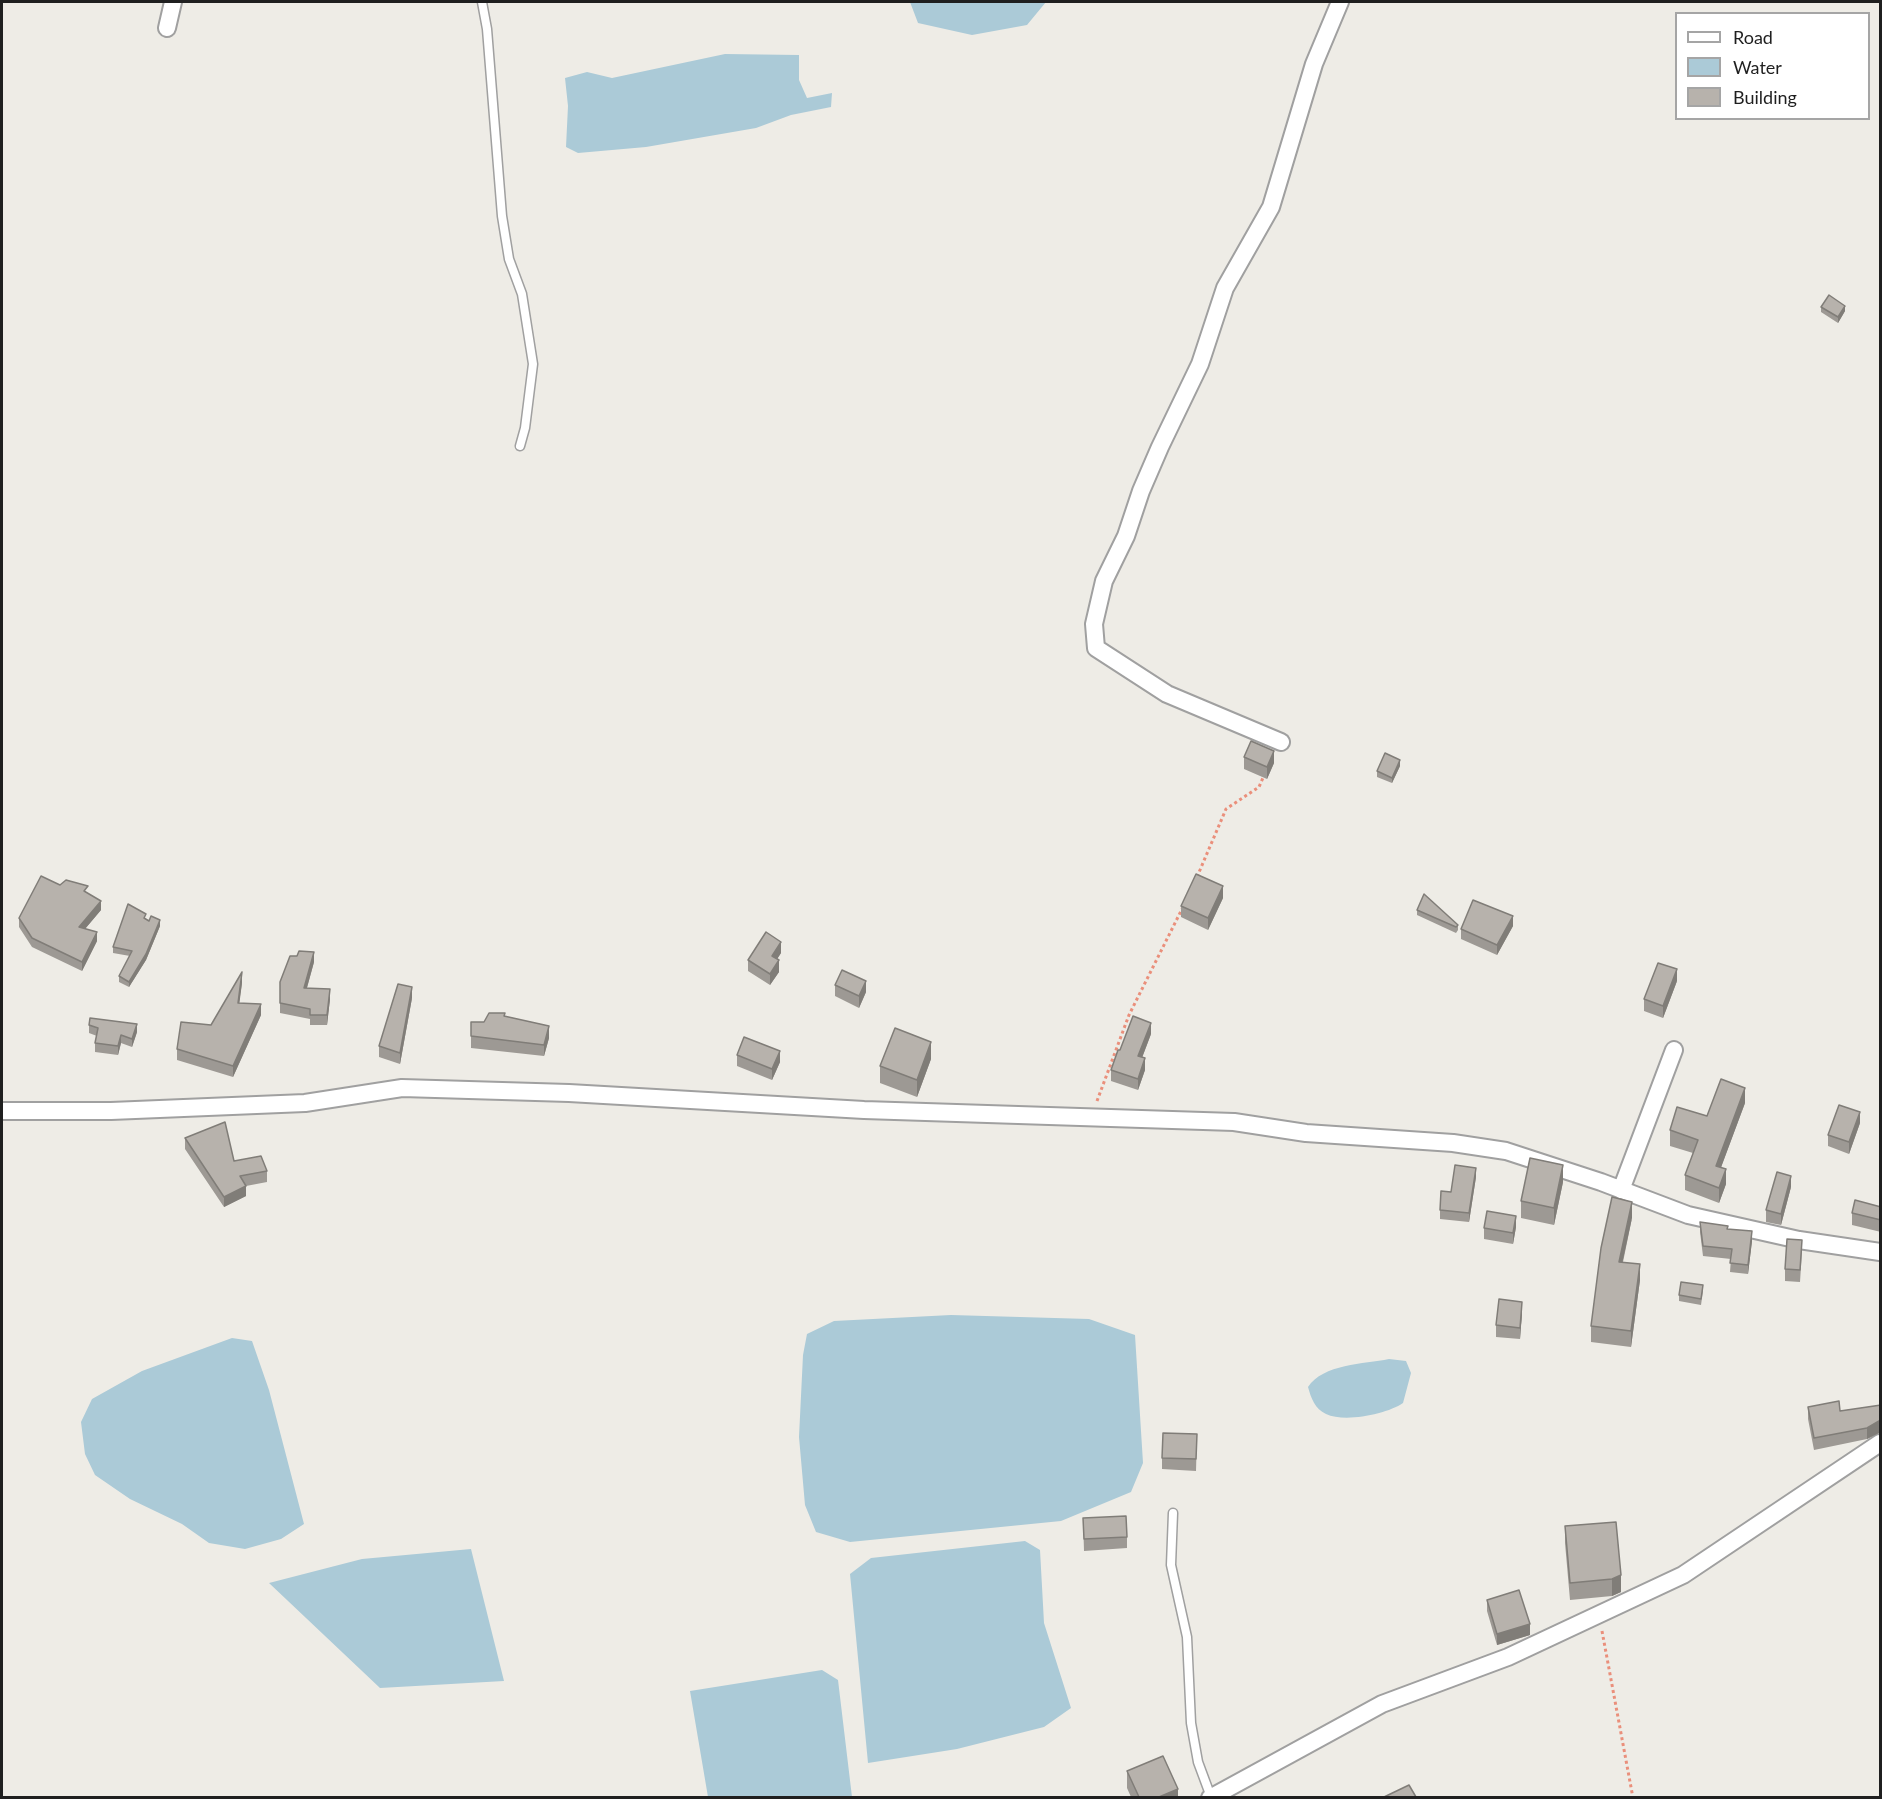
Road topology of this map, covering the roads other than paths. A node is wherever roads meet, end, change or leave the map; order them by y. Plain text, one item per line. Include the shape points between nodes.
1 (173, 2) edge
2 (482, 2) edge
3 (1340, 2) edge
4 (167, 28) dead end
5 (520, 446) dead end
6 (1281, 742) dead end
7 (1674, 1050) dead end
8 (2, 1111) edge
9 (1621, 1190) junction
10 (1881, 1252) edge
11 (1881, 1443) edge
12 (1173, 1513) dead end
13 (1210, 1797) edge

1 - 4 street
2 - 5 lane via 502,216 509,259 522,294 533,364
3 - 6 street via 1314,64 1271,207 1225,288 1200,364 1155,458 1126,536 1104,581 1094,624 1096,648 1124,668 1167,694
7 - 9 street
8 - 9 street via 111,1111 305,1102 402,1088 864,1110 1234,1122 1306,1133 1453,1143 1506,1151
9 - 10 street via 1688,1215 1799,1240
11 - 13 street via 1683,1575 1508,1657 1382,1704
12 - 13 lane via 1171,1565 1187,1638 1191,1722 1198,1762

